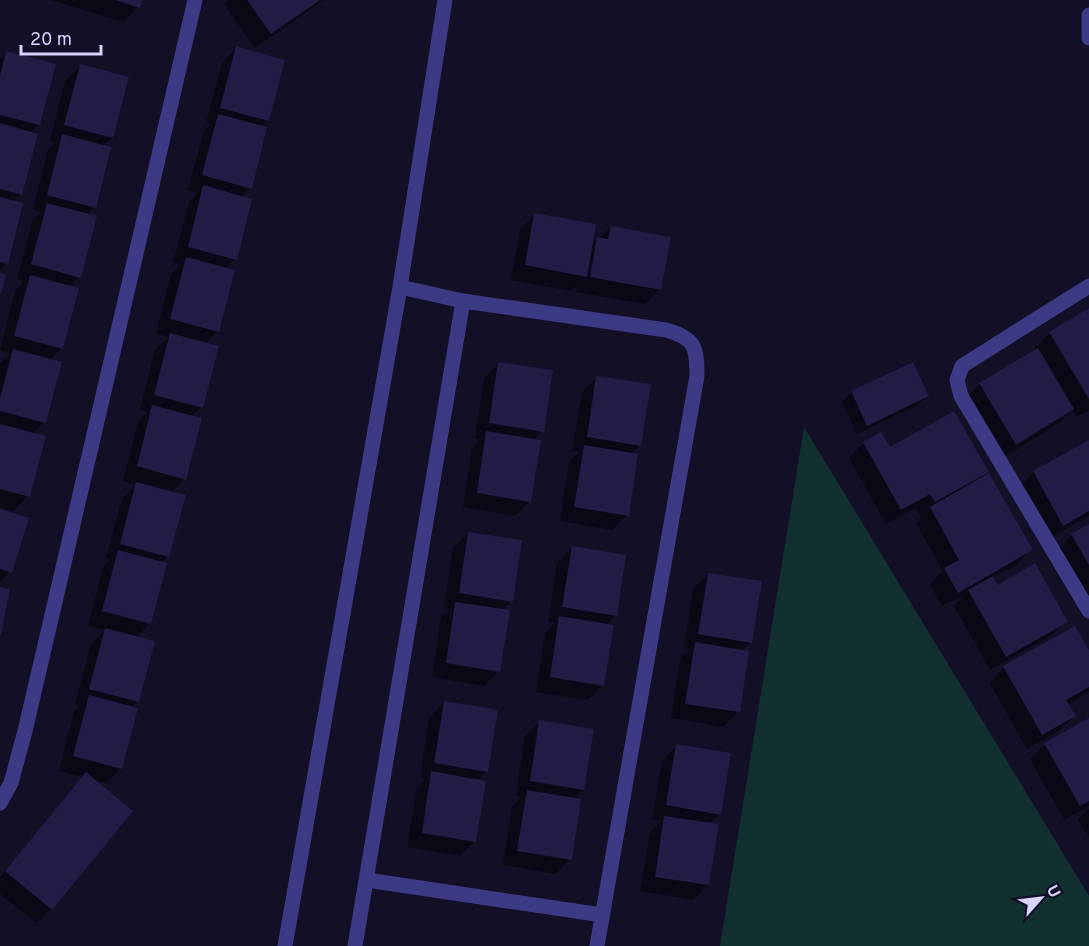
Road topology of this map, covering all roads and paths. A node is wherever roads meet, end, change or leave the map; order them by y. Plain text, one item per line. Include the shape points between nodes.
1 (195, 0) edge
2 (445, 0) edge
3 (1089, 15) edge
4 (1089, 38) edge
5 (1089, 286) edge
6 (400, 287) junction
7 (463, 301) junction
8 (1089, 610) edge
9 (0, 803) edge
10 (367, 880) junction
11 (602, 915) junction
12 (285, 946) edge
13 (355, 946) edge
14 (597, 946) edge

1 - 9 street via 25,731 11,783
2 - 6 street
3 - 4 street
5 - 8 street via 962,366 957,380 961,396
6 - 7 street
6 - 12 street
7 - 10 street
7 - 11 street via 666,330 684,335 693,344 697,358 697,376
10 - 11 street
10 - 13 street
11 - 14 street

